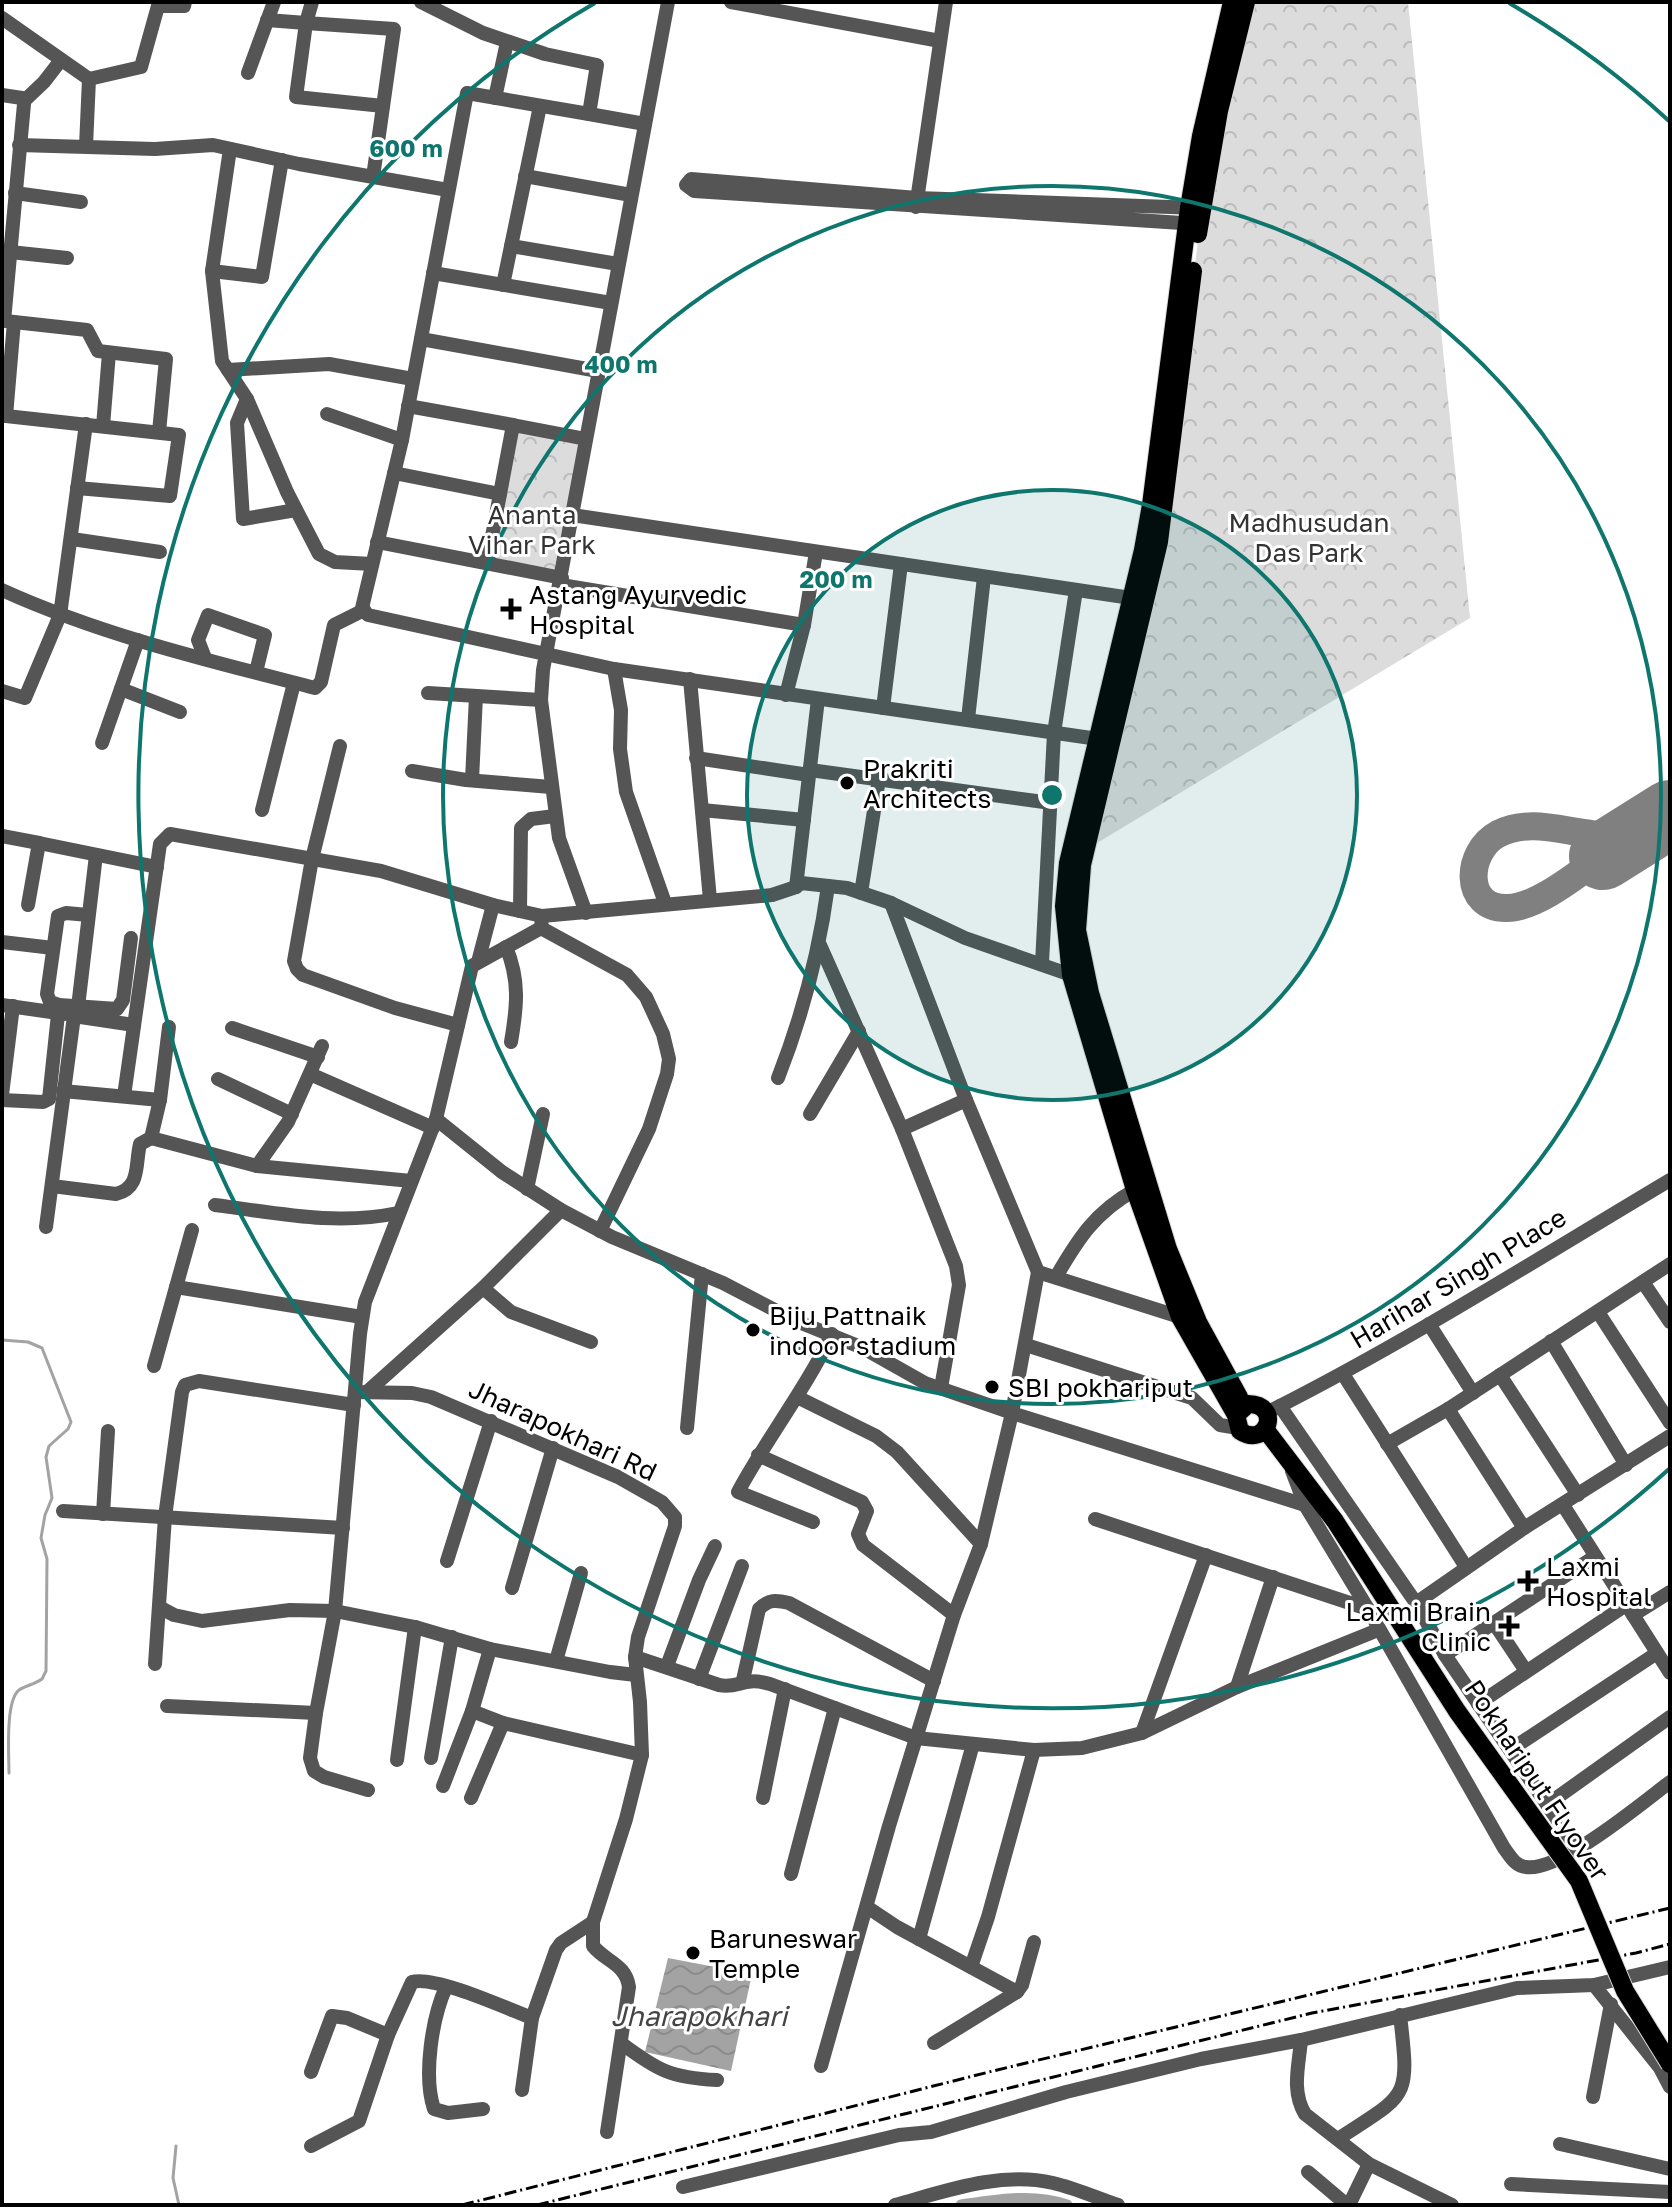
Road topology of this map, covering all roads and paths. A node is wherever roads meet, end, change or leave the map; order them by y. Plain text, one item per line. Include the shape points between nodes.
1 (185, 2) edge
2 (274, 2) edge
3 (312, 2) edge
4 (421, 2) edge
5 (668, 2) edge
6 (731, 2) edge
7 (946, 2) edge
8 (1232, 2) edge
9 (1246, 2) edge
10 (2, 18) edge
11 (267, 20) junction
12 (306, 23) junction
13 (940, 41) junction
14 (507, 42) junction
15 (61, 60) junction
16 (248, 73) dead end
17 (89, 79) junction
18 (2, 95) edge
19 (495, 98) junction
20 (24, 101) junction
21 (383, 106) junction
22 (540, 106) junction
23 (589, 114) junction
24 (645, 124) junction
25 (86, 146) junction
26 (230, 149) junction
27 (18, 151) junction
28 (2, 156) edge
29 (282, 160) junction
30 (525, 176) junction
31 (373, 177) junction
32 (448, 190) junction
33 (631, 195) junction
34 (10, 202) edge
35 (81, 202) dead end
36 (917, 203) junction
37 (1195, 216) junction
38 (511, 246) junction
39 (10, 252) junction
40 (67, 258) dead end
41 (618, 264) junction
42 (212, 271) junction
43 (433, 273) junction
44 (503, 285) junction
45 (611, 303) junction
46 (7, 321) edge
47 (421, 339) junction
48 (109, 353) junction
49 (228, 370) junction
50 (598, 371) junction
51 (413, 379) junction
52 (247, 399) junction
53 (408, 406) junction
54 (327, 414) dead end
55 (4, 416) edge
56 (86, 424) junction
57 (513, 425) junction
58 (103, 426) junction
59 (159, 432) junction
60 (586, 439) junction
61 (402, 440) junction
62 (394, 473) junction
63 (77, 488) junction
64 (500, 494) junction
65 (296, 510) junction
66 (572, 515) junction
67 (72, 539) junction
68 (377, 542) junction
69 (160, 552) dead end
70 (816, 552) junction
71 (487, 563) junction
72 (372, 564) junction
73 (901, 564) junction
74 (984, 577) junction
75 (561, 581) junction
76 (2, 590) edge
77 (1076, 590) junction
78 (1131, 598) junction
79 (364, 610) junction
80 (60, 615) junction
81 (804, 625) junction
82 (138, 640) junction
83 (545, 652) junction
84 (205, 658) junction
85 (614, 669) junction
86 (256, 672) junction
87 (690, 679) junction
88 (294, 683) junction
89 (121, 689) junction
90 (2, 691) edge
91 (428, 693) dead end
92 (786, 695) junction
93 (476, 696) junction
94 (818, 699) junction
95 (541, 700) junction
96 (883, 708) junction
97 (180, 712) dead end
98 (968, 719) junction
99 (1054, 733) junction
100 (1098, 739) junction
101 (102, 743) dead end
102 (340, 746) dead end
103 (696, 758) junction
104 (412, 771) dead end
105 (810, 773) junction
106 (879, 779) junction
107 (472, 780) junction
108 (551, 787) junction
109 (1051, 803) junction
110 (262, 810) dead end
111 (702, 810) junction
112 (555, 816) junction
113 (804, 820) junction
114 (2, 836) edge
115 (39, 843) junction
116 (96, 855) junction
117 (312, 859) junction
118 (157, 867) junction
119 (828, 886) junction
120 (796, 887) junction
121 (861, 893) junction
122 (710, 900) junction
123 (665, 903) junction
124 (891, 903) junction
125 (28, 905) dead end
126 (493, 905) junction
127 (520, 911) junction
128 (586, 913) junction
129 (88, 915) junction
130 (541, 922) junction
131 (131, 938) dead end
132 (2, 942) edge
133 (820, 945) junction
134 (506, 947) junction
135 (53, 948) junction
136 (478, 962) junction
137 (1042, 963) junction
138 (1071, 975) junction
139 (7, 1006) edge
140 (67, 1010) junction
141 (134, 1025) junction
142 (458, 1025) junction
143 (169, 1027) dead end
144 (232, 1028) dead end
145 (859, 1031) junction
146 (511, 1042) dead end
147 (310, 1074) junction
148 (778, 1078) dead end
149 (218, 1079) dead end
150 (63, 1091) junction
151 (124, 1096) junction
152 (2, 1097) edge
153 (160, 1100) junction
154 (966, 1100) junction
155 (292, 1114) junction
156 (543, 1114) dead end
157 (810, 1114) dead end
158 (435, 1124) junction
159 (902, 1129) junction
160 (151, 1138) junction
161 (257, 1166) junction
162 (411, 1181) junction
163 (1666, 1183) edge
164 (52, 1186) junction
165 (527, 1189) junction
166 (1135, 1190) junction
167 (1670, 1199) edge
168 (215, 1205) dead end
169 (561, 1210) junction
170 (398, 1213) junction
171 (46, 1227) dead end
172 (192, 1230) dead end
173 (600, 1231) junction
174 (1670, 1264) edge
175 (1038, 1272) junction
176 (702, 1274) junction
177 (1056, 1277) junction
178 (1643, 1282) junction
179 (176, 1287) junction
180 (483, 1288) junction
181 (1598, 1312) junction
182 (362, 1317) junction
183 (1180, 1317) junction
184 (1670, 1322) edge
185 (1429, 1324) junction
186 (832, 1334) junction
187 (1551, 1341) junction
188 (591, 1342) dead end
189 (1026, 1345) junction
190 (154, 1366) dead end
191 (1343, 1374) junction
192 (1500, 1375) junction
193 (941, 1388) junction
194 (1473, 1393) junction
195 (359, 1396) junction
196 (797, 1397) junction
197 (1448, 1409) junction
198 (1012, 1413) junction
199 (1240, 1416) junction
200 (1271, 1416) junction
201 (491, 1421) junction
202 (1670, 1423) edge
203 (687, 1428) dead end
204 (108, 1431) dead end
205 (1665, 1440) edge
206 (1387, 1444) junction
207 (553, 1448) junction
208 (758, 1455) junction
209 (1670, 1457) edge
210 (1287, 1458) junction
211 (1626, 1465) junction
212 (1578, 1495) junction
213 (1305, 1505) junction
214 (1563, 1505) junction
215 (63, 1511) dead end
216 (103, 1514) junction
217 (165, 1517) junction
218 (1095, 1519) dead end
219 (813, 1522) dead end
220 (343, 1528) junction
221 (1524, 1528) junction
222 (981, 1544) junction
223 (715, 1546) dead end
224 (1206, 1555) junction
225 (1594, 1557) junction
226 (447, 1561) dead end
227 (742, 1566) dead end
228 (1466, 1567) junction
229 (581, 1573) dead end
230 (1273, 1577) junction
231 (512, 1588) dead end
232 (1670, 1592) edge
233 (1416, 1603) junction
234 (159, 1607) junction
235 (1368, 1609) junction
236 (1630, 1610) junction
237 (335, 1611) junction
238 (954, 1615) junction
239 (1494, 1623) junction
240 (415, 1627) junction
241 (1378, 1630) junction
242 (452, 1637) junction
243 (490, 1649) junction
244 (1657, 1653) junction
245 (1445, 1655) junction
246 (635, 1657) junction
247 (556, 1661) junction
248 (155, 1664) dead end
249 (667, 1666) junction
250 (1526, 1671) junction
251 (1670, 1673) edge
252 (636, 1675) junction
253 (699, 1679) junction
254 (743, 1680) junction
255 (934, 1681) junction
256 (1237, 1687) junction
257 (785, 1689) junction
258 (1478, 1704) junction
259 (167, 1706) dead end
260 (835, 1708) junction
261 (472, 1711) junction
262 (316, 1713) junction
263 (1670, 1717) edge
264 (503, 1723) junction
265 (1142, 1733) junction
266 (916, 1738) junction
267 (973, 1744) junction
268 (1034, 1750) junction
269 (1510, 1750) junction
270 (642, 1755) junction
271 (431, 1758) dead end
272 (397, 1760) dead end
273 (1670, 1782) edge
274 (443, 1786) dead end
275 (368, 1790) dead end
276 (471, 1798) dead end
277 (763, 1798) dead end
278 (1548, 1804) junction
279 (1578, 1850) junction
280 (791, 1874) dead end
281 (867, 1907) junction
282 (593, 1922) junction
283 (919, 1939) junction
284 (1034, 1942) dead end
285 (971, 1967) junction
286 (1670, 1967) edge
287 (1594, 1985) junction
288 (446, 1987) junction
289 (1017, 1992) junction
290 (1611, 2004) junction
291 (1400, 2015) junction
292 (532, 2018) junction
293 (388, 2035) junction
294 (1301, 2040) junction
295 (621, 2043) junction
296 (934, 2043) dead end
297 (1670, 2064) edge
298 (821, 2066) dead end
299 (311, 2072) dead end
300 (717, 2080) dead end
301 (1670, 2087) edge
302 (522, 2090) dead end
303 (1593, 2097) dead end
304 (483, 2109) dead end
305 (607, 2132) dead end
306 (1338, 2139) junction
307 (1560, 2144) dead end
308 (311, 2146) dead end
309 (1369, 2164) junction
310 (1670, 2169) edge
311 (1308, 2172) dead end
312 (1511, 2184) dead end
313 (683, 2187) dead end
314 (1670, 2192) edge
315 (946, 2198) edge
316 (895, 2205) edge
317 (1118, 2205) edge
318 (1348, 2205) edge
319 (1452, 2205) edge

1 - 17 street via 158,6 141,67
2 - 11 street
3 - 12 street
4 - 14 street
5 - 24 street
6 - 13 street
7 - 13 street
8 - 37 main road via 1201,136
9 - 37 main road
10 - 15 street
11 - 12 street
11 - 16 street
12 - 21 street via 296,97
12 - 21 street via 394,29
13 - 36 street
14 - 19 street
14 - 23 street via 597,65
15 - 17 street
15 - 20 street
17 - 25 street
18 - 20 street
19 - 22 street
19 - 32 street via 467,93
20 - 27 street
21 - 31 street
22 - 23 street
22 - 30 street
23 - 24 street
24 - 33 street
25 - 26 street
25 - 27 street
26 - 29 street
26 - 42 street
27 - 28 street
27 - 34 street
29 - 31 street
29 - 42 street via 262,277
30 - 33 street
30 - 38 street
31 - 32 street
32 - 43 street
33 - 41 street
34 - 35 street
34 - 39 street
36 - 36 street via 694,191 686,185 691,179
36 - 37 street
37 - 78 main road via 1151,505
37 - 199 main road via 1159,542 1082,865 1077,930 1090,993 1168,1249
38 - 41 street
38 - 44 street
39 - 40 street
39 - 46 street
41 - 45 street
42 - 49 street via 222,361
43 - 44 street
43 - 47 street
44 - 45 street
45 - 50 street
46 - 48 street via 87,330 98,351
46 - 55 street
47 - 50 street
47 - 51 street
48 - 58 street
48 - 59 street via 166,359
49 - 51 street via 329,364
49 - 52 street
50 - 60 street
51 - 53 street
52 - 65 street
52 - 65 street via 237,423 243,519
53 - 57 street
53 - 61 street
54 - 61 street
55 - 56 street
56 - 58 street
56 - 63 street
57 - 60 street
57 - 64 street
58 - 59 street
59 - 63 street via 179,435 170,496
60 - 66 street
61 - 62 street
62 - 64 street
62 - 68 street
63 - 67 street
64 - 71 street
65 - 72 street via 319,554 335,562
66 - 70 street
66 - 75 street
67 - 69 street
67 - 80 street
68 - 71 street
68 - 72 street
70 - 73 street
70 - 81 street
71 - 75 street
72 - 79 street
73 - 74 street
73 - 96 street
74 - 77 street
74 - 98 street
75 - 81 street
75 - 83 street
76 - 80 street
77 - 78 street
77 - 99 street
78 - 100 main road
79 - 83 street
79 - 88 street via 334,625 321,682 315,688
80 - 82 street
80 - 90 street via 25,698
81 - 92 street
82 - 84 street
82 - 89 street
83 - 85 street
83 - 95 street
84 - 86 street
84 - 86 street via 198,640 208,615 265,635
85 - 87 street
85 - 123 street via 626,792
86 - 88 street
87 - 92 street
87 - 103 street
88 - 110 street
89 - 97 street
89 - 101 street
91 - 93 street
92 - 94 street
93 - 95 street
93 - 107 street
94 - 96 street
94 - 105 street
95 - 108 street
96 - 98 street
98 - 99 street
99 - 100 street
99 - 109 street
100 - 138 main road via 1068,863 1064,906
102 - 117 street
103 - 105 street
103 - 111 street
104 - 107 street
105 - 106 street
105 - 113 street
106 - 109 street
106 - 121 street
107 - 108 street
108 - 112 street
109 - 137 street
111 - 113 street
111 - 122 street
112 - 127 street via 531,819 521,828
112 - 128 street
113 - 120 street
114 - 115 street
115 - 116 street
115 - 125 street
116 - 118 street
116 - 129 street
117 - 118 street via 170,834 160,844
117 - 126 street via 381,871
117 - 142 street via 294,961 297,969 395,1008
118 - 141 street
119 - 120 street
119 - 121 street
119 - 133 street
120 - 122 street via 772,895
121 - 124 street
122 - 123 street
123 - 128 street
124 - 137 street via 965,938
124 - 154 street
126 - 127 street
126 - 136 street
127 - 130 street
128 - 130 street
129 - 135 street via 58,916
129 - 140 street
130 - 134 street
130 - 173 street via 627,975 646,997 669,1059 649,1129
131 - 140 street via 120,1006
132 - 135 street
133 - 145 street
133 - 148 street
134 - 136 street
134 - 146 street via 517,983
135 - 140 street via 48,998
136 - 142 street via 470,970
137 - 138 street
138 - 166 main road
139 - 140 street
139 - 152 street
140 - 141 street
140 - 150 street
140 - 152 street via 49,1099
141 - 151 street
142 - 158 street
143 - 153 street
144 - 147 street via 320,1052
145 - 157 street
145 - 159 street
147 - 155 street
147 - 158 street
149 - 155 street
150 - 151 street
150 - 164 street
151 - 153 street
153 - 160 street
154 - 159 street
154 - 175 street
155 - 161 street
156 - 165 street
158 - 162 street
158 - 165 street
159 - 193 street via 959,1285
160 - 161 street
160 - 164 street via 140,1144 135,1177 126,1191
161 - 162 street
162 - 170 street
163 - 167 street
163 - 185 street, Harihar Singh Place
164 - 171 street
165 - 169 street
166 - 177 street via 1111,1203 1090,1224
166 - 183 main road
168 - 170 street via 338,1221
169 - 173 street
169 - 180 street
170 - 182 street
172 - 179 street
173 - 176 street
174 - 178 street
175 - 177 street
175 - 189 street
176 - 186 street
176 - 203 street
177 - 183 street
178 - 181 street
178 - 184 street
179 - 182 street
179 - 190 street
180 - 188 street via 511,1312
180 - 195 street
181 - 187 street
181 - 202 street
182 - 195 street
183 - 199 main road
185 - 191 street, Harihar Singh Place
185 - 194 street
186 - 193 street
186 - 196 street
187 - 192 street
187 - 211 street
189 - 198 street
189 - 199 street via 1192,1398 1220,1425
191 - 200 street, Harihar Singh Place
191 - 206 street
192 - 194 street
192 - 212 street
193 - 198 street
194 - 197 street
195 - 201 street, Jharapokhari Rd via 412,1393
195 - 217 street, Jharapokhari Rd via 190,1382 182,1392
195 - 220 street
196 - 208 street
196 - 222 street via 897,1452
197 - 206 street
197 - 221 street
198 - 213 street
198 - 222 street
199 - 200 main road via 1259,1405
199 - 200 main road via 1250,1436
200 - 210 main road, Pokhariput Flyover
200 - 233 street
201 - 207 street, Jharapokhari Rd
201 - 226 street
204 - 216 street
205 - 209 street
205 - 211 street
206 - 228 street
207 - 231 street
207 - 246 street, Jharapokhari Rd via 618,1477 662,1502 675,1517
208 - 219 street via 738,1492
208 - 238 street via 862,1502 867,1511 858,1534 863,1545
210 - 213 street
210 - 297 main road, Pokhariput Flyover, bridge via 1579,1881 1625,1991
211 - 212 street
212 - 214 street
213 - 235 street
214 - 221 street
214 - 225 street
215 - 216 street
216 - 217 street
217 - 220 street
217 - 234 street
218 - 224 street
220 - 237 street
221 - 228 street
222 - 238 street
223 - 249 street
224 - 230 street
224 - 265 street
225 - 236 street
225 - 239 street
227 - 253 street
228 - 233 street
229 - 247 street
230 - 235 street
230 - 256 street
232 - 236 street
233 - 245 street
234 - 237 street via 202,1621 290,1610
234 - 248 street
235 - 241 street
236 - 244 street
236 - 250 street
237 - 240 street
237 - 262 street
238 - 255 street
239 - 245 street
239 - 250 street
240 - 242 street
240 - 272 street
241 - 256 street
241 - 279 street via 1515,1862 1535,1868
242 - 243 street
242 - 271 street
243 - 247 street
243 - 261 street
244 - 251 street
244 - 269 street
245 - 258 street
246 - 249 street
246 - 252 street, Jharapokhari Rd
247 - 252 street
249 - 253 street
250 - 258 street
252 - 270 street, Jharapokhari Rd
253 - 254 street via 728,1687
254 - 255 street via 759,1609 775,1600
254 - 257 street
255 - 266 street
256 - 265 street
257 - 260 street
257 - 277 street
258 - 269 street
259 - 262 street
260 - 266 street
260 - 280 street
261 - 264 street
261 - 274 street
262 - 275 street via 310,1758 314,1771
263 - 278 street
264 - 270 street
264 - 276 street
265 - 268 street via 1082,1748
266 - 267 street
266 - 281 street
267 - 268 street
267 - 283 street
268 - 285 street
269 - 278 street
270 - 282 street, Jharapokhari Rd
273 - 279 street
278 - 279 street
281 - 283 street
281 - 298 street
282 - 292 street via 556,1950
282 - 295 street via 593,1946 628,1976
283 - 285 street
284 - 289 street
285 - 289 street
286 - 287 street
287 - 290 street
287 - 291 street via 1517,1988
288 - 292 street
288 - 293 street via 412,1982
288 - 304 street via 434,2021 429,2095 440,2112
289 - 296 street
290 - 301 street
290 - 303 street
291 - 294 street
291 - 306 street via 1406,2066 1400,2093
292 - 302 street
293 - 299 street via 332,2016
293 - 308 street via 359,2121
294 - 306 street via 1298,2102 1305,2114
294 - 313 street via 1201,2059 931,2132
295 - 300 street via 662,2071
295 - 305 street
306 - 309 street
307 - 310 street
309 - 318 street
309 - 319 street
311 - 318 street
312 - 314 street
315 - 316 street
315 - 317 street via 997,2180 1032,2180

